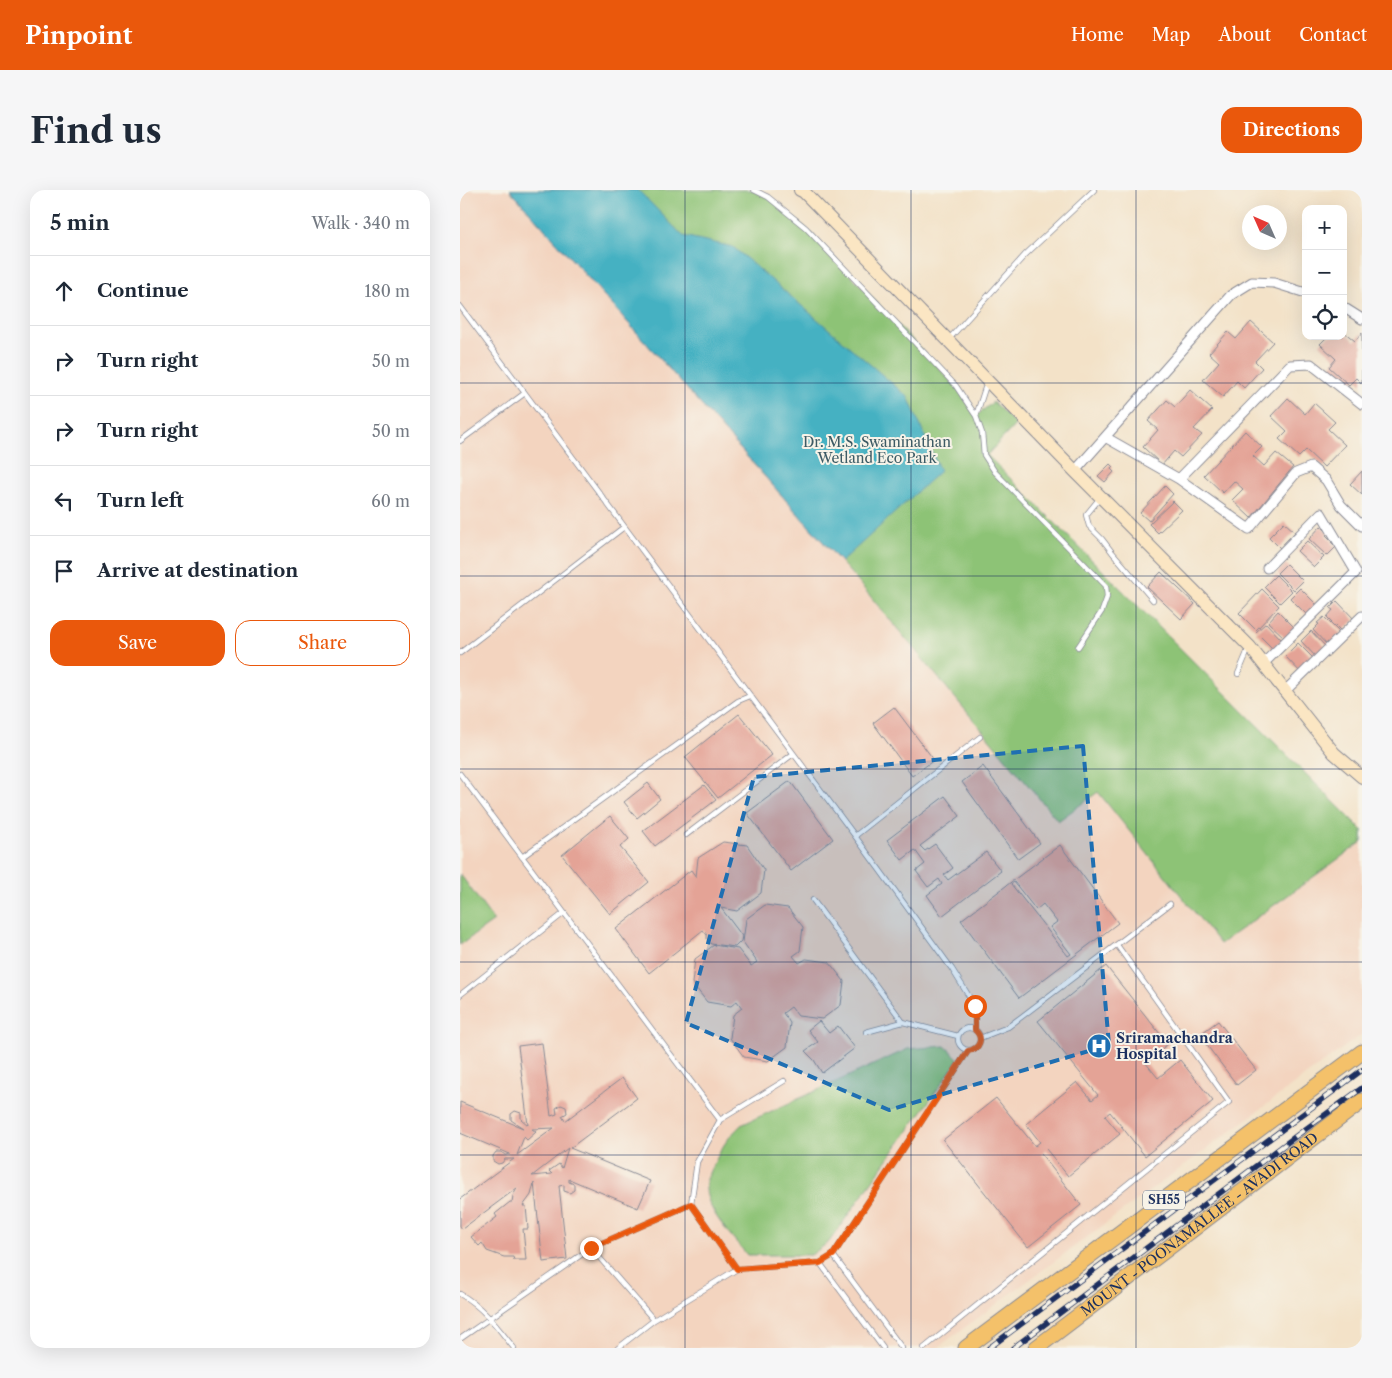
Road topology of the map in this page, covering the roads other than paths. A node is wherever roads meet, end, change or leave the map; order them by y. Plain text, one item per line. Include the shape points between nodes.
1 (754, 190) edge
2 (800, 190) edge
3 (1094, 190) edge
4 (1302, 292) edge
5 (460, 306) edge
6 (1347, 310) edge
7 (462, 313) edge
8 (1362, 319) edge
9 (948, 340) junction
10 (988, 381) junction
11 (524, 393) junction
12 (1362, 404) edge
13 (976, 416) junction
14 (1105, 437) junction
15 (460, 441) edge
16 (1075, 471) junction
17 (1179, 479) junction
18 (1101, 497) junction
19 (1362, 526) edge
20 (624, 527) junction
21 (1267, 568) dead end
22 (1153, 600) dead end
23 (1362, 616) edge
24 (1078, 647) dead end
25 (1250, 647) junction
26 (460, 652) edge
27 (1264, 663) junction
28 (1238, 674) dead end
29 (1285, 691) junction
30 (750, 696) junction
31 (980, 737) dead end
32 (793, 754) junction
33 (460, 774) edge
34 (1362, 777) edge
35 (686, 835) dead end
36 (855, 836) junction
37 (522, 857) junction
38 (814, 900) dead end
39 (1170, 904) dead end
40 (564, 913) junction
41 (1116, 945) junction
42 (460, 996) edge
43 (903, 1022) junction
44 (975, 1030) junction
45 (866, 1032) dead end
46 (958, 1036) junction
47 (980, 1038) junction
48 (968, 1051) junction
49 (1362, 1052) edge
50 (784, 1081) dead end
51 (1362, 1101) edge
52 (720, 1120) junction
53 (691, 1204) junction
54 (591, 1248) junction
55 (833, 1255) junction
56 (820, 1263) junction
57 (737, 1269) junction
58 (460, 1294) edge
59 (489, 1318) junction
60 (654, 1320) junction
61 (460, 1339) edge
62 (514, 1348) edge
63 (618, 1348) edge
64 (883, 1348) edge
65 (902, 1348) edge
66 (924, 1348) edge
67 (966, 1348) edge
68 (1036, 1348) edge

1 - 13 lane via 768,197 806,228 956,386
2 - 9 street
3 - 9 lane via 1025,255
4 - 14 street via 1274,283 1252,282 1231,295
5 - 7 lane
6 - 8 street
7 - 11 lane
9 - 10 street
10 - 13 lane
10 - 16 street
11 - 15 lane
11 - 20 lane
12 - 17 street via 1311,364 1290,365
13 - 24 lane via 984,455 995,472 1106,586 1107,597 1102,611
14 - 16 street
14 - 17 street
16 - 18 street
17 - 19 street via 1250,529 1296,473 1311,467 1326,480 1342,505
18 - 22 lane via 1086,515 1089,526
18 - 25 street
20 - 26 lane
20 - 30 lane
21 - 27 street via 1321,513 1356,572
23 - 29 street
25 - 27 street
25 - 28 lane
27 - 29 street
29 - 34 street via 1334,753
30 - 32 lane
30 - 37 lane via 738,701
31 - 36 lane
32 - 35 lane
32 - 36 lane
33 - 37 lane
36 - 44 lane via 952,969 975,1006
37 - 40 lane
38 - 43 lane
39 - 41 lane
40 - 42 lane
40 - 52 lane
41 - 47 lane via 1008,1027
41 - 66 lane via 1228,1102
43 - 45 lane
43 - 46 lane
44 - 46 lane via 965,1029
44 - 47 lane
46 - 48 lane via 960,1046
47 - 48 lane via 977,1048
48 - 55 lane
49 - 67 main road, SH55
50 - 52 lane
51 - 68 main road, MOUNT - POONAMALLEE - AVADI ROAD / SH55
52 - 53 lane via 697,1162
53 - 54 lane
53 - 57 lane
54 - 59 lane
54 - 60 lane
55 - 56 lane
55 - 65 lane
56 - 57 lane
56 - 64 lane
57 - 60 lane
58 - 59 lane
59 - 61 lane
59 - 62 lane
60 - 63 lane

